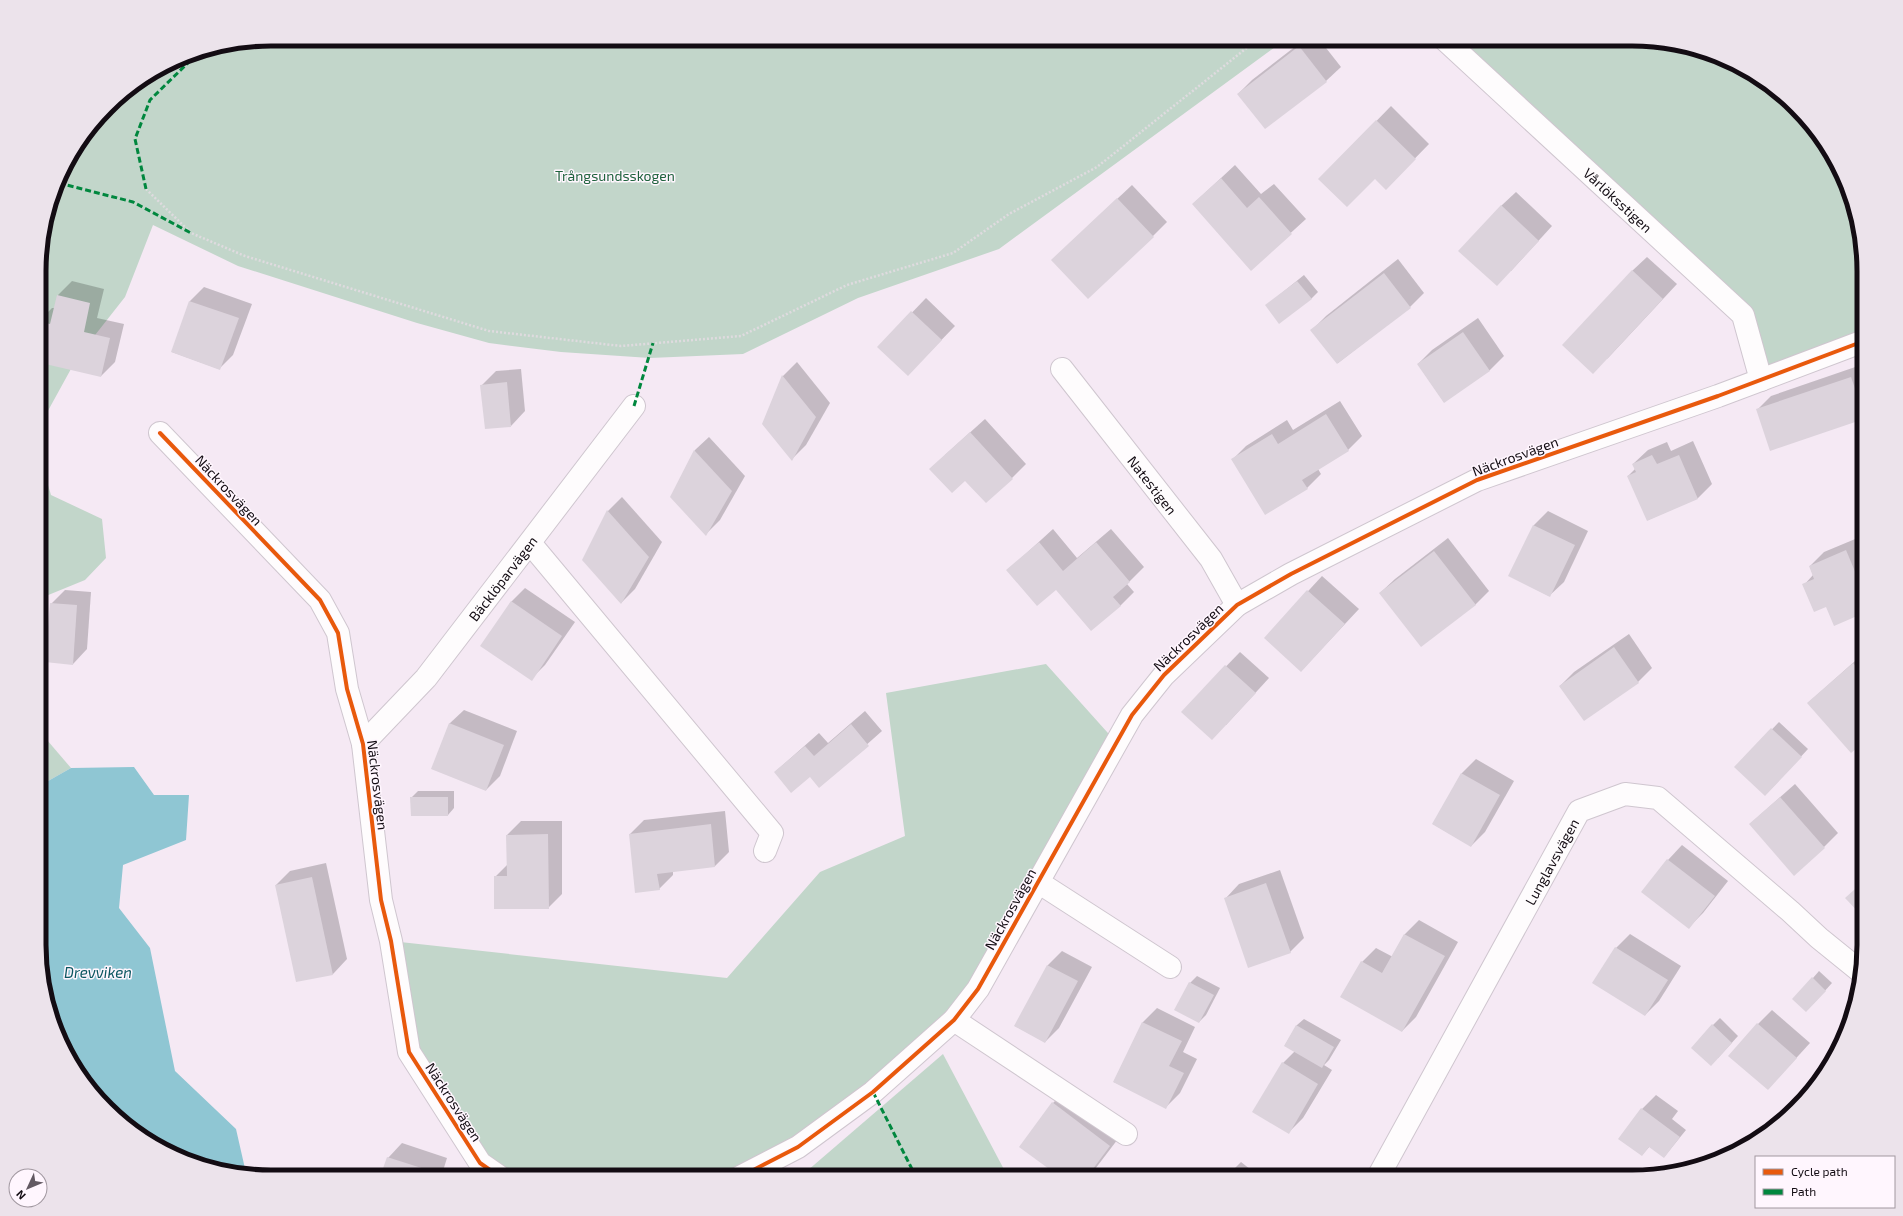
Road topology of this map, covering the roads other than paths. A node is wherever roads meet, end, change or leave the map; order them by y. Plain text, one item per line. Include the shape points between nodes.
1 (1452, 46) edge
2 (1857, 344) edge
3 (1062, 369) dead end
4 (1761, 380) junction
5 (634, 406) dead end
6 (160, 433) dead end
7 (530, 543) junction
8 (1237, 605) junction
9 (363, 744) junction
10 (765, 851) dead end
11 (1038, 882) junction
12 (1170, 967) dead end
13 (1856, 968) edge
14 (954, 1020) junction
15 (1126, 1134) dead end
16 (491, 1170) edge
17 (754, 1170) edge
18 (1382, 1170) edge

1 - 4 street, Vårlöksstigen via 1743,315
2 - 4 street, Näckrosvägen
3 - 8 street, Natestigen via 1211,559
4 - 8 street, Näckrosvägen via 1477,480 1291,574
5 - 7 street, Bäcklöparvägen
6 - 9 street, Näckrosvägen via 320,600 338,633 347,688
7 - 9 street, Bäcklöparvägen via 426,678
7 - 10 street via 772,833
8 - 11 street, Näckrosvägen via 1164,674 1132,715
9 - 16 street, Näckrosvägen via 381,900 391,941 409,1052 480,1162
11 - 12 street
11 - 14 street, Näckrosvägen via 978,989
13 - 18 street, Lunglavsvägen via 1658,798 1625,794 1579,811
14 - 15 street
14 - 17 street, Näckrosvägen via 854,1106 798,1147

